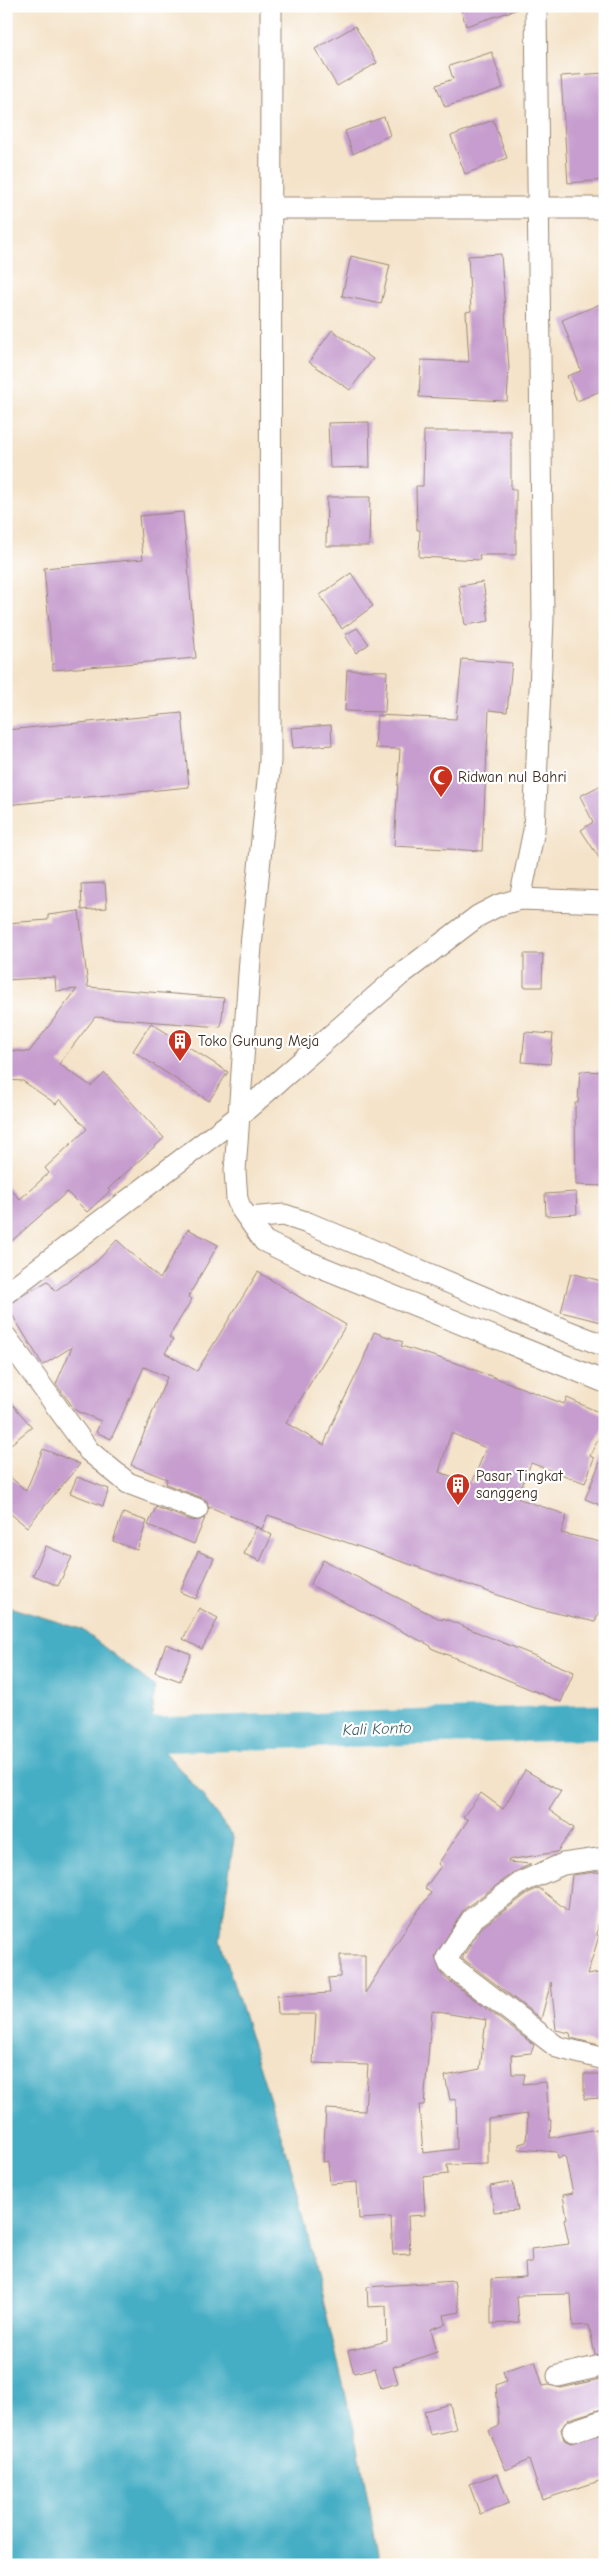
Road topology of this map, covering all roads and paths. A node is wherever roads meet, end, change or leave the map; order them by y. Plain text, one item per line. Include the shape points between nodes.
1 (271, 6) edge
2 (536, 6) edge
3 (538, 207) junction
4 (271, 208) junction
5 (605, 208) edge
6 (520, 898) junction
7 (605, 902) edge
8 (240, 1116) junction
9 (248, 1218) junction
10 (370, 1248) junction
11 (359, 1281) junction
12 (6, 1293) edge
13 (514, 1310) junction
14 (6, 1337) edge
15 (504, 1340) junction
16 (605, 1346) edge
17 (605, 1382) edge
18 (197, 1510) dead end
19 (605, 1858) edge
20 (605, 2059) edge
21 (605, 2365) edge
22 (558, 2376) dead end
23 (605, 2420) edge
24 (573, 2431) dead end

1 - 4 street
2 - 3 street
3 - 4 street
3 - 5 street
3 - 6 street via 544,619 534,830
4 - 8 street via 270,761 251,946
6 - 7 street
6 - 8 street via 478,916 399,976
8 - 9 street via 235,1171 237,1199
8 - 12 street
9 - 10 street via 284,1215
9 - 11 street via 264,1241
10 - 11 street
10 - 13 street
11 - 15 street
13 - 15 street
13 - 16 street
14 - 18 street via 89,1451 128,1483
15 - 17 street
19 - 20 street via 563,1864 522,1882 472,1919 448,1958 450,1966 557,2047
21 - 22 street
23 - 24 street

